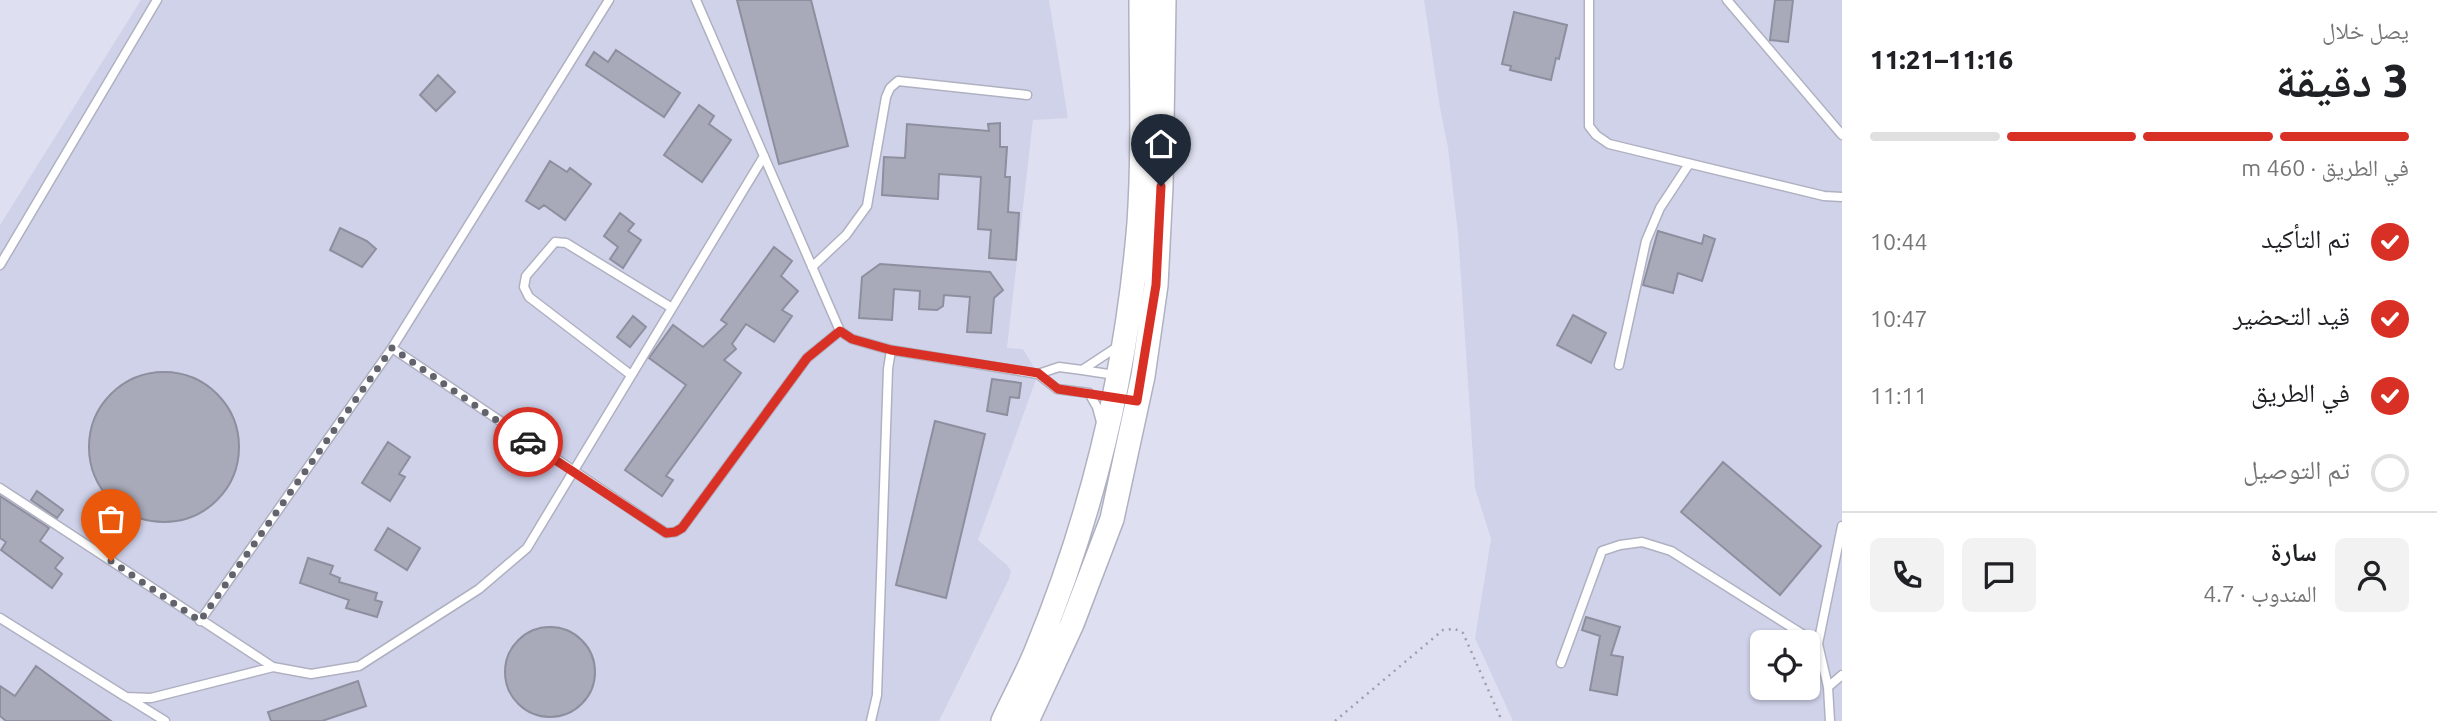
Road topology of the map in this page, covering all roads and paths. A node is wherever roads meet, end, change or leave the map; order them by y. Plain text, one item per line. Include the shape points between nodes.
1 (157, 0) edge
2 (609, 0) edge
3 (696, 0) edge
4 (1141, 0) edge
5 (1164, 0) edge
6 (1588, 0) edge
7 (1727, 0) edge
8 (1027, 94) dead end
9 (1842, 135) edge
10 (764, 156) junction
11 (1689, 164) junction
12 (1842, 197) edge
13 (0, 265) edge
14 (812, 267) junction
15 (672, 308) junction
16 (840, 331) junction
17 (1123, 343) junction
18 (392, 348) junction
19 (891, 350) junction
20 (1619, 365) dead end
21 (1082, 370) junction
22 (1038, 373) junction
23 (631, 375) junction
24 (1118, 375) junction
25 (1143, 376) junction
26 (1089, 393) junction
27 (1113, 398) junction
28 (1137, 401) junction
29 (1102, 449) junction
30 (573, 472) junction
31 (0, 488) edge
32 (1842, 526) edge
33 (0, 618) edge
34 (200, 621) junction
35 (1796, 630) edge
36 (1820, 634) edge
37 (1820, 653) edge
38 (1561, 663) dead end
39 (273, 667) junction
40 (1842, 675) edge
41 (1828, 687) junction
42 (126, 696) junction
43 (164, 721) edge
44 (871, 721) edge
45 (1003, 721) edge
46 (1027, 721) edge
47 (1335, 721) edge
48 (1502, 721) edge
49 (1830, 721) edge

1 - 13 lane
2 - 18 lane
3 - 10 lane
4 - 17 main road via 1139,222
5 - 25 main road via 1161,186
6 - 11 lane via 1589,126 1609,144
7 - 9 lane
8 - 14 lane via 898,81 886,97 867,206 846,235
10 - 14 lane
10 - 15 lane
11 - 12 lane
11 - 20 lane via 1660,208 1646,241
14 - 16 lane
15 - 23 lane
15 - 23 lane via 566,243 555,242 526,276 529,298
16 - 19 lane
16 - 30 lane via 807,358 675,532 666,533
17 - 21 lane
17 - 24 main road
18 - 30 lane
18 - 34 lane
19 - 22 lane
19 - 44 lane via 877,695
21 - 22 lane via 1059,367
21 - 24 lane
22 - 26 lane via 1058,389
23 - 30 lane
24 - 25 lane
24 - 27 main road
25 - 28 main road
26 - 27 lane
26 - 29 lane via 1097,407
27 - 28 lane
27 - 29 main road
28 - 46 main road via 1112,519 1072,624
29 - 45 main road via 1065,576
30 - 39 lane via 527,548 479,589 359,666 311,674
31 - 34 lane
32 - 36 lane
33 - 42 lane
34 - 39 lane
35 - 38 lane via 1671,551 1642,542 1620,545 1602,551
37 - 41 lane
39 - 42 lane via 151,698
40 - 41 lane
41 - 49 lane
42 - 43 lane
47 - 48 path via 1443,630 1455,629 1462,634

